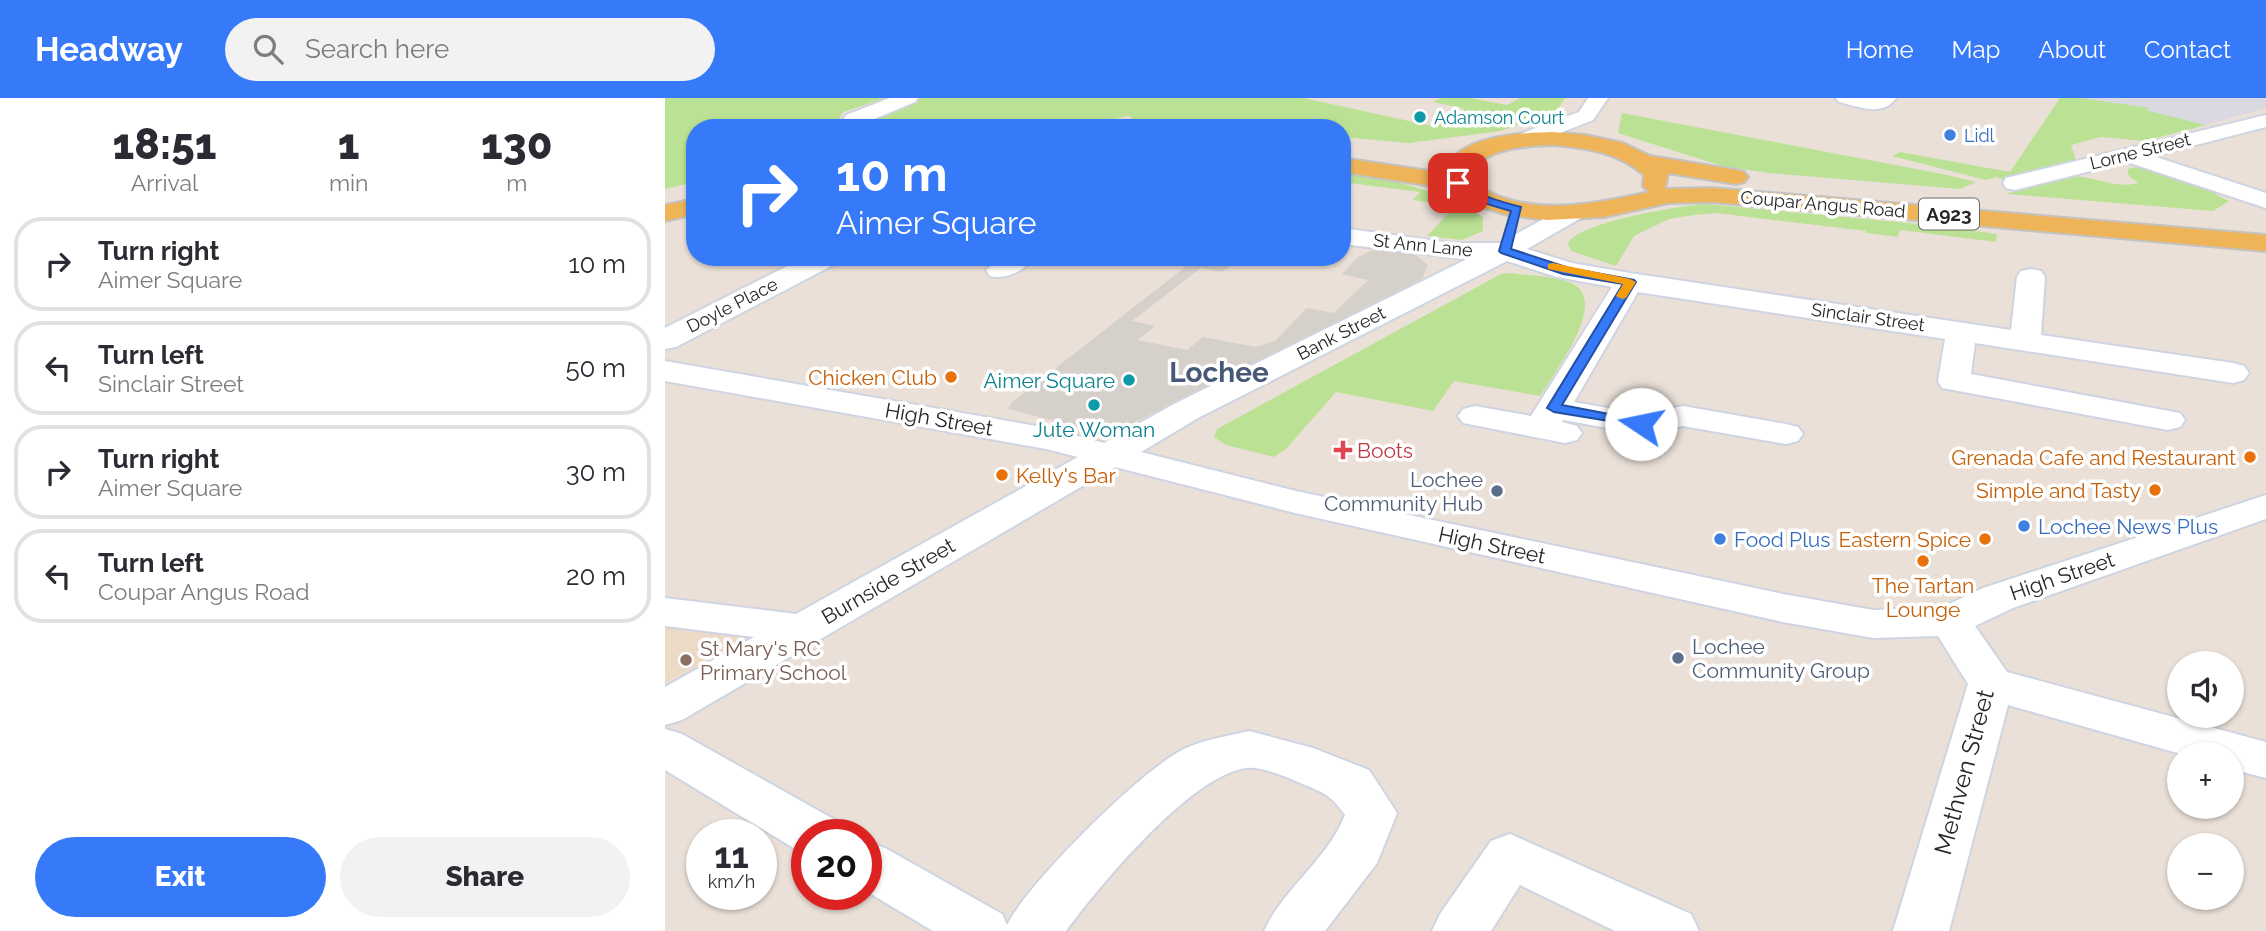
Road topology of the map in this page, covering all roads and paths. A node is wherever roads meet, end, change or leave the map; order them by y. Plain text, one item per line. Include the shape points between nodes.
1 (908, 98) edge
2 (1846, 98) edge
3 (1886, 98) edge
4 (1592, 107) edge
5 (857, 119) edge
6 (2266, 121) edge
7 (2228, 131) junction
8 (2266, 135) edge
9 (1525, 140) junction
10 (1590, 142) junction
11 (1351, 147) edge
12 (1382, 149) dead end
13 (1448, 152) dead end
14 (1475, 152) junction
15 (2125, 155) junction
16 (1649, 163) junction
17 (1351, 166) edge
18 (1458, 183) junction
19 (2015, 183) dead end
20 (686, 190) edge
21 (665, 195) edge
22 (2266, 201) edge
23 (1632, 202) junction
24 (686, 208) edge
25 (1517, 209) junction
26 (1572, 212) junction
27 (665, 213) edge
28 (2266, 227) edge
29 (1351, 237) edge
30 (2266, 243) edge
31 (1505, 251) junction
32 (808, 266) edge
33 (2031, 277) dead end
34 (1630, 282) junction
35 (665, 340) edge
36 (1961, 340) junction
37 (2025, 341) junction
38 (665, 370) edge
39 (2233, 373) dead end
40 (2165, 382) dead end
41 (1475, 416) dead end
42 (1547, 418) junction
43 (2168, 420) dead end
44 (1786, 434) dead end
45 (1617, 443) dead end
46 (1110, 454) junction
47 (2266, 506) edge
48 (665, 612) edge
49 (1950, 621) junction
50 (802, 629) junction
51 (1991, 684) junction
52 (665, 708) edge
53 (665, 747) edge
54 (2266, 761) edge
55 (791, 820) edge
56 (882, 873) edge
57 (982, 931) edge
58 (1033, 931) edge
59 (1292, 931) edge
60 (1461, 931) edge
61 (1671, 931) edge
62 (1921, 931) edge

1 - 5 street
2 - 3 street via 1880,104
4 - 9 street
4 - 10 street
6 - 7 street, Lorne Street
7 - 8 street
7 - 15 street, Lorne Street
9 - 10 main road, Coupar Angus Road / A923
9 - 14 main road, Coupar Angus Road / A923
10 - 16 main road, Coupar Angus Road / A923 via 1624,150
11 - 12 main road
13 - 14 main road, Coupar Angus Road / A923
14 - 18 main road via 1460,161 1454,172
15 - 19 street, Lorne Street
15 - 22 street
16 - 23 main road, Coupar Angus Road / A923 via 1657,183
16 - 28 main road, Coupar Angus Road / A923 via 1767,182
17 - 18 main road, Coupar Angus Road / A923
18 - 25 main road, Coupar Angus Road / A923 via 1490,202
20 - 21 main road
23 - 26 main road, Coupar Angus Road / A923
23 - 30 main road, Coupar Angus Road / A923 via 1668,196 1726,196
24 - 27 main road
25 - 26 main road, Coupar Angus Road / A923
25 - 31 street
26 - 31 street, Bank Street
29 - 31 street, St Ann Lane via 1451,251
31 - 34 street, Sinclair Street via 1567,271
31 - 46 street, Bank Street via 1186,411
32 - 35 street, Doyle Place
33 - 37 street
34 - 36 street, Sinclair Street
34 - 42 street
36 - 37 street, Sinclair Street
36 - 40 street
36 - 43 street via 1954,381
37 - 39 street, Sinclair Street
38 - 46 street, High Street via 985,426
41 - 42 street
42 - 44 street via 1641,424 1683,416
42 - 45 street
46 - 49 street, High Street via 1308,505 1843,620 1873,624
46 - 50 street, Burnside Street
47 - 49 street, High Street via 1998,598
48 - 50 street
49 - 51 street, Methven Street
50 - 52 street, Burnside Street
51 - 54 street
51 - 62 street, Methven Street
53 - 55 street
56 - 57 street
58 - 59 street via 1063,892 1169,783 1203,761 1249,749 1296,761 1351,784 1371,813 1359,848
60 - 61 street via 1510,856

